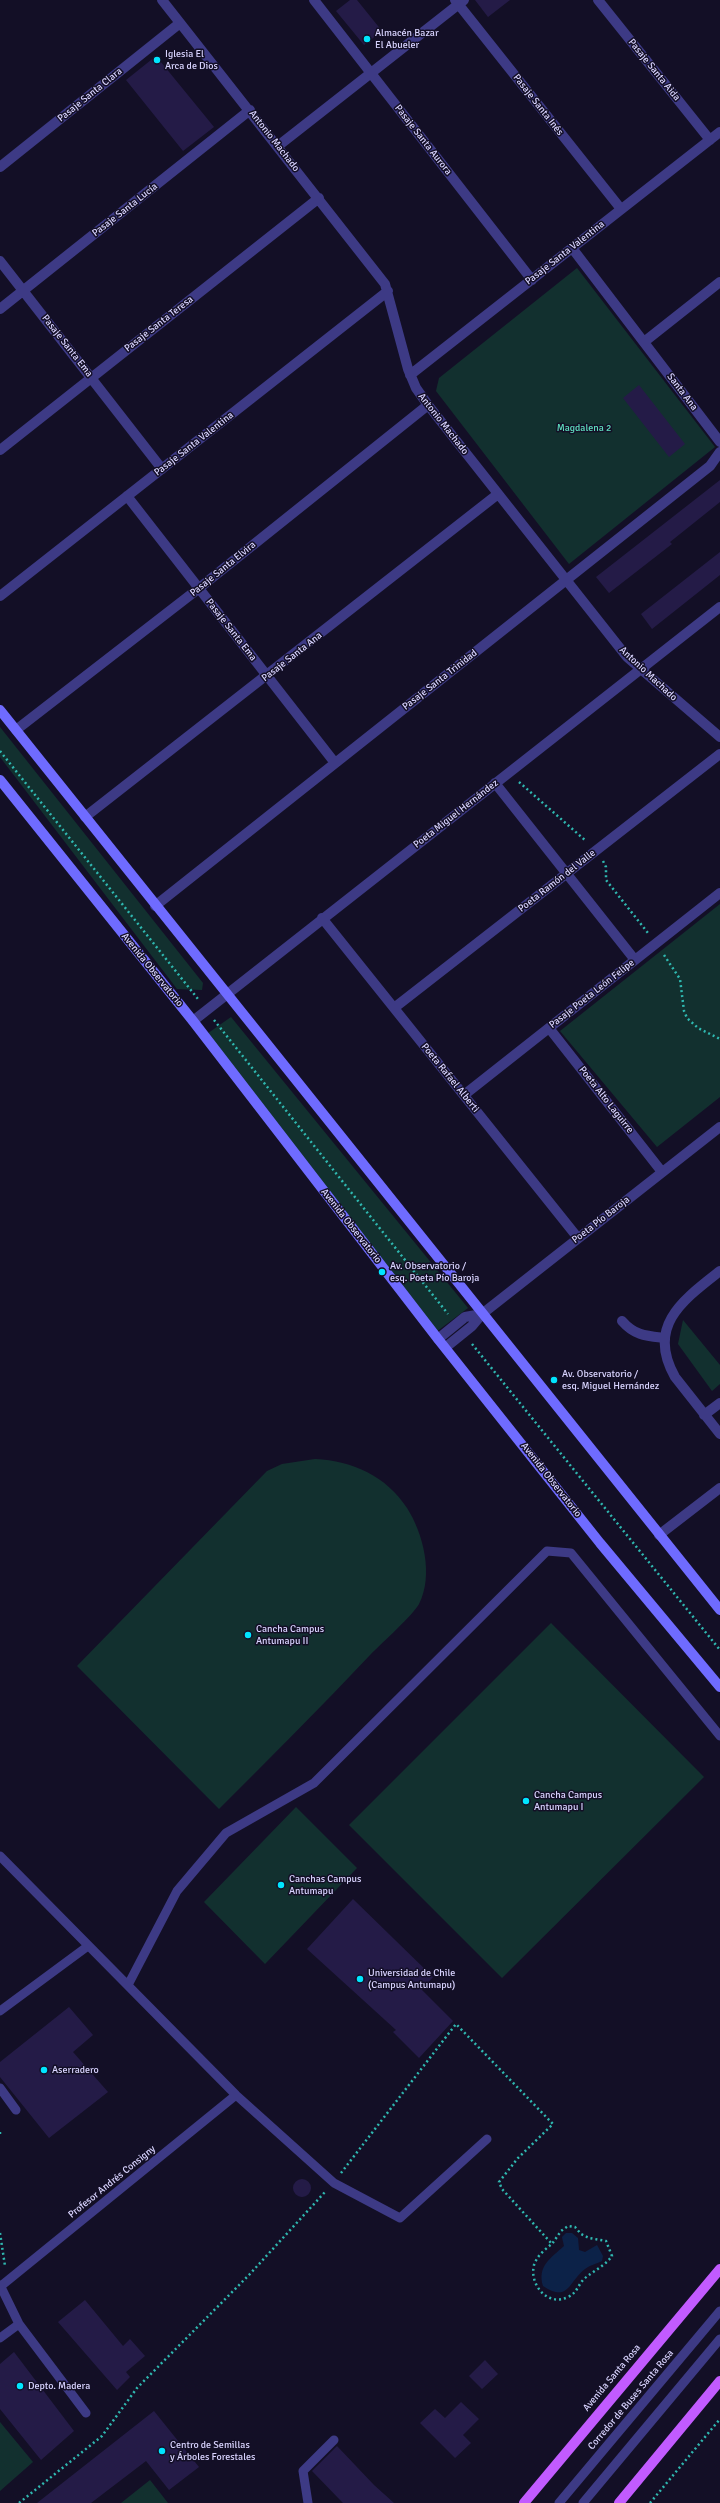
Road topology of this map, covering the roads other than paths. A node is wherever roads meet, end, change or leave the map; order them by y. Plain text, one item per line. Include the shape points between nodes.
1 (162, 0) edge
2 (314, 0) edge
3 (598, 0) edge
4 (459, 1) edge
5 (180, 23) junction
6 (371, 73) junction
7 (250, 110) junction
8 (720, 132) edge
9 (710, 140) junction
10 (278, 146) junction
11 (0, 167) edge
12 (319, 198) junction
13 (621, 210) junction
14 (572, 248) junction
15 (0, 261) edge
16 (532, 280) junction
17 (720, 282) edge
18 (23, 290) junction
19 (388, 291) junction
20 (0, 309) edge
21 (644, 342) junction
22 (410, 375) junction
23 (91, 378) junction
24 (428, 405) junction
25 (720, 442) edge
26 (0, 450) edge
27 (720, 452) edge
28 (162, 468) junction
29 (498, 494) junction
30 (127, 496) junction
31 (566, 580) junction
32 (198, 589) junction
33 (0, 596) edge
34 (720, 607) edge
35 (641, 670) junction
36 (267, 677) junction
37 (0, 710) edge
38 (16, 730) junction
39 (720, 737) edge
40 (720, 754) edge
41 (335, 763) junction
42 (0, 780) edge
43 (495, 783) junction
44 (85, 817) junction
45 (567, 874) junction
46 (720, 893) edge
47 (155, 906) junction
48 (322, 918) junction
49 (635, 960) junction
50 (227, 994) junction
51 (394, 1008) junction
52 (193, 1021) junction
53 (549, 1028) junction
54 (464, 1095) junction
55 (720, 1127) edge
56 (662, 1172) junction
57 (578, 1238) junction
58 (720, 1271) edge
59 (482, 1314) junction
60 (622, 1321) dead end
61 (665, 1338) junction
62 (438, 1339) junction
63 (446, 1347) junction
64 (720, 1402) edge
65 (704, 1415) junction
66 (720, 1434) edge
67 (720, 1488) edge
68 (660, 1535) junction
69 (720, 1610) edge
70 (720, 1687) edge
71 (720, 1736) edge
72 (0, 1856) edge
73 (88, 1946) junction
74 (128, 1985) junction
75 (0, 2011) edge
76 (0, 2088) edge
77 (236, 2095) junction
78 (16, 2110) dead end
79 (487, 2139) dead end
80 (720, 2269) edge
81 (0, 2286) edge
82 (720, 2311) edge
83 (19, 2324) junction
84 (0, 2338) edge
85 (720, 2339) edge
86 (720, 2381) edge
87 (86, 2413) dead end
88 (334, 2440) dead end
89 (308, 2503) edge
90 (524, 2503) edge
91 (559, 2503) edge
92 (583, 2503) edge
93 (619, 2503) edge

1 - 5 street, Antonio Machado
2 - 6 street, Pasaje Santa Aurora
3 - 9 street, Pasaje Santa Aida
4 - 6 street
4 - 13 street, Pasaje Santa Inés
5 - 7 street, Antonio Machado
5 - 11 street, Pasaje Santa Clara
6 - 10 street
6 - 16 street, Pasaje Santa Aurora
7 - 10 street, Antonio Machado
7 - 18 street, Pasaje Santa Lucía
8 - 9 street, Pasaje Santa Valentina
9 - 13 street, Pasaje Santa Valentina
10 - 12 street, Antonio Machado
12 - 19 street, Antonio Machado via 375,270
12 - 23 street, Pasaje Santa Teresa
13 - 14 street, Pasaje Santa Valentina
14 - 16 street, Pasaje Santa Valentina
14 - 21 street, Santa Ana
15 - 18 street, Pasaje Santa Ema
16 - 22 street, Pasaje Santa Valentina
17 - 21 street
18 - 20 street, Pasaje Santa Lucía
18 - 23 street, Pasaje Santa Ema
19 - 22 street, Antonio Machado
19 - 28 street, Pasaje Santa Valentina
21 - 25 street, Santa Ana
22 - 24 street, Antonio Machado
23 - 26 street, Pasaje Santa Teresa
23 - 28 street, Pasaje Santa Ema
24 - 29 street, Antonio Machado
24 - 32 street, Pasaje Santa Elvira
27 - 31 street, Pasaje Santa Trinidad via 710,466
28 - 30 street, Pasaje Santa Valentina
29 - 31 street, Antonio Machado
29 - 36 street, Pasaje Santa Ana
30 - 32 street, Pasaje Santa Ema
30 - 33 street, Pasaje Santa Valentina
31 - 35 street, Antonio Machado via 615,643
31 - 41 street, Pasaje Santa Trinidad
32 - 36 street, Pasaje Santa Ema
32 - 38 street, Pasaje Santa Elvira
34 - 35 street, Poeta Miguel Hernández
35 - 39 street, Antonio Machado
35 - 43 street, Poeta Miguel Hernández
36 - 41 street, Pasaje Santa Ema
36 - 44 street, Pasaje Santa Ana
37 - 38 main road
38 - 44 main road
40 - 45 street, Poeta Ramón del Valle
41 - 47 street, Pasaje Santa Trinidad
42 - 52 main road, Avenida Observatorio
43 - 45 street
43 - 48 street, Poeta Miguel Hernández
44 - 47 main road
45 - 49 street
45 - 51 street, Poeta Ramón del Valle
46 - 49 street, Pasaje Poeta León Felipe
47 - 50 main road
48 - 50 street, Poeta Miguel Hernández
48 - 51 street, Poeta Rafael Alberti
49 - 53 street, Pasaje Poeta León Felipe
50 - 52 street, Poeta Miguel Hernández
50 - 59 main road
51 - 54 street, Poeta Rafael Alberti
52 - 62 main road, Avenida Observatorio
53 - 54 street, Pasaje Poeta León Felipe
53 - 56 street, Poeta Alto Laguirre
54 - 57 street, Poeta Rafael Alberti
55 - 56 street, Poeta Pío Baroja
56 - 57 street, Poeta Pío Baroja
57 - 59 street, Poeta Pío Baroja
58 - 61 street via 683,1300 670,1320
59 - 62 street, Poeta Pío Baroja via 465,1318
59 - 63 street, Poeta Pío Baroja
59 - 68 main road
60 - 61 street via 634,1333
61 - 65 street via 669,1367
62 - 63 main road, Avenida Observatorio
63 - 70 main road, Avenida Observatorio via 600,1543
64 - 65 street
65 - 66 street
67 - 68 street
68 - 69 main road
71 - 74 lane via 571,1553 547,1551 314,1783 226,1832 177,1891
72 - 73 lane
73 - 74 lane
73 - 75 lane
74 - 77 lane
76 - 78 lane
77 - 79 lane via 334,2183 400,2218
77 - 81 lane, Profesor Andrés Consigny
80 - 90 main road, Avenida Santa Rosa
81 - 83 lane
82 - 91 lane, Corredor de Buses Santa Rosa
83 - 84 lane
83 - 87 lane
85 - 92 lane
86 - 93 main road
88 - 89 lane via 303,2470

